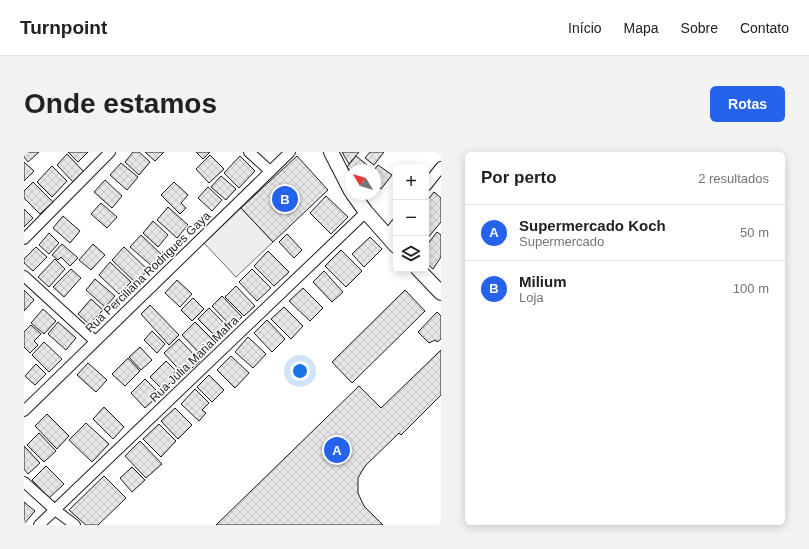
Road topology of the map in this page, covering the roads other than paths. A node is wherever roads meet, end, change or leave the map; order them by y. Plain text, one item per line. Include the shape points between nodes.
1 (110, 152) edge
2 (249, 152) edge
3 (290, 152) edge
4 (332, 152) edge
5 (441, 167) edge
6 (270, 171) junction
7 (345, 179) edge
8 (429, 182) edge
9 (357, 200) edge
10 (366, 212) junction
11 (24, 239) edge
12 (391, 241) edge
13 (421, 272) edge
14 (24, 276) edge
15 (441, 292) edge
16 (95, 341) junction
17 (24, 411) edge
18 (24, 482) edge
19 (55, 510) junction
20 (39, 525) edge
21 (75, 525) edge

1 - 11 street
2 - 6 street
3 - 6 street, Rua Perciliana Rodrigues Gaya
4 - 7 main road
5 - 8 street
6 - 16 street, Rua Perciliana Rodrigues Gaya
9 - 10 main road
10 - 12 main road
10 - 19 street, Rua Júlia Maria Mafra
13 - 15 main road
14 - 16 street
16 - 17 street, Rua Perciliana Rodrigues Gaya
18 - 19 street
19 - 20 street, Rua Júlia Maria Mafra
19 - 21 street

